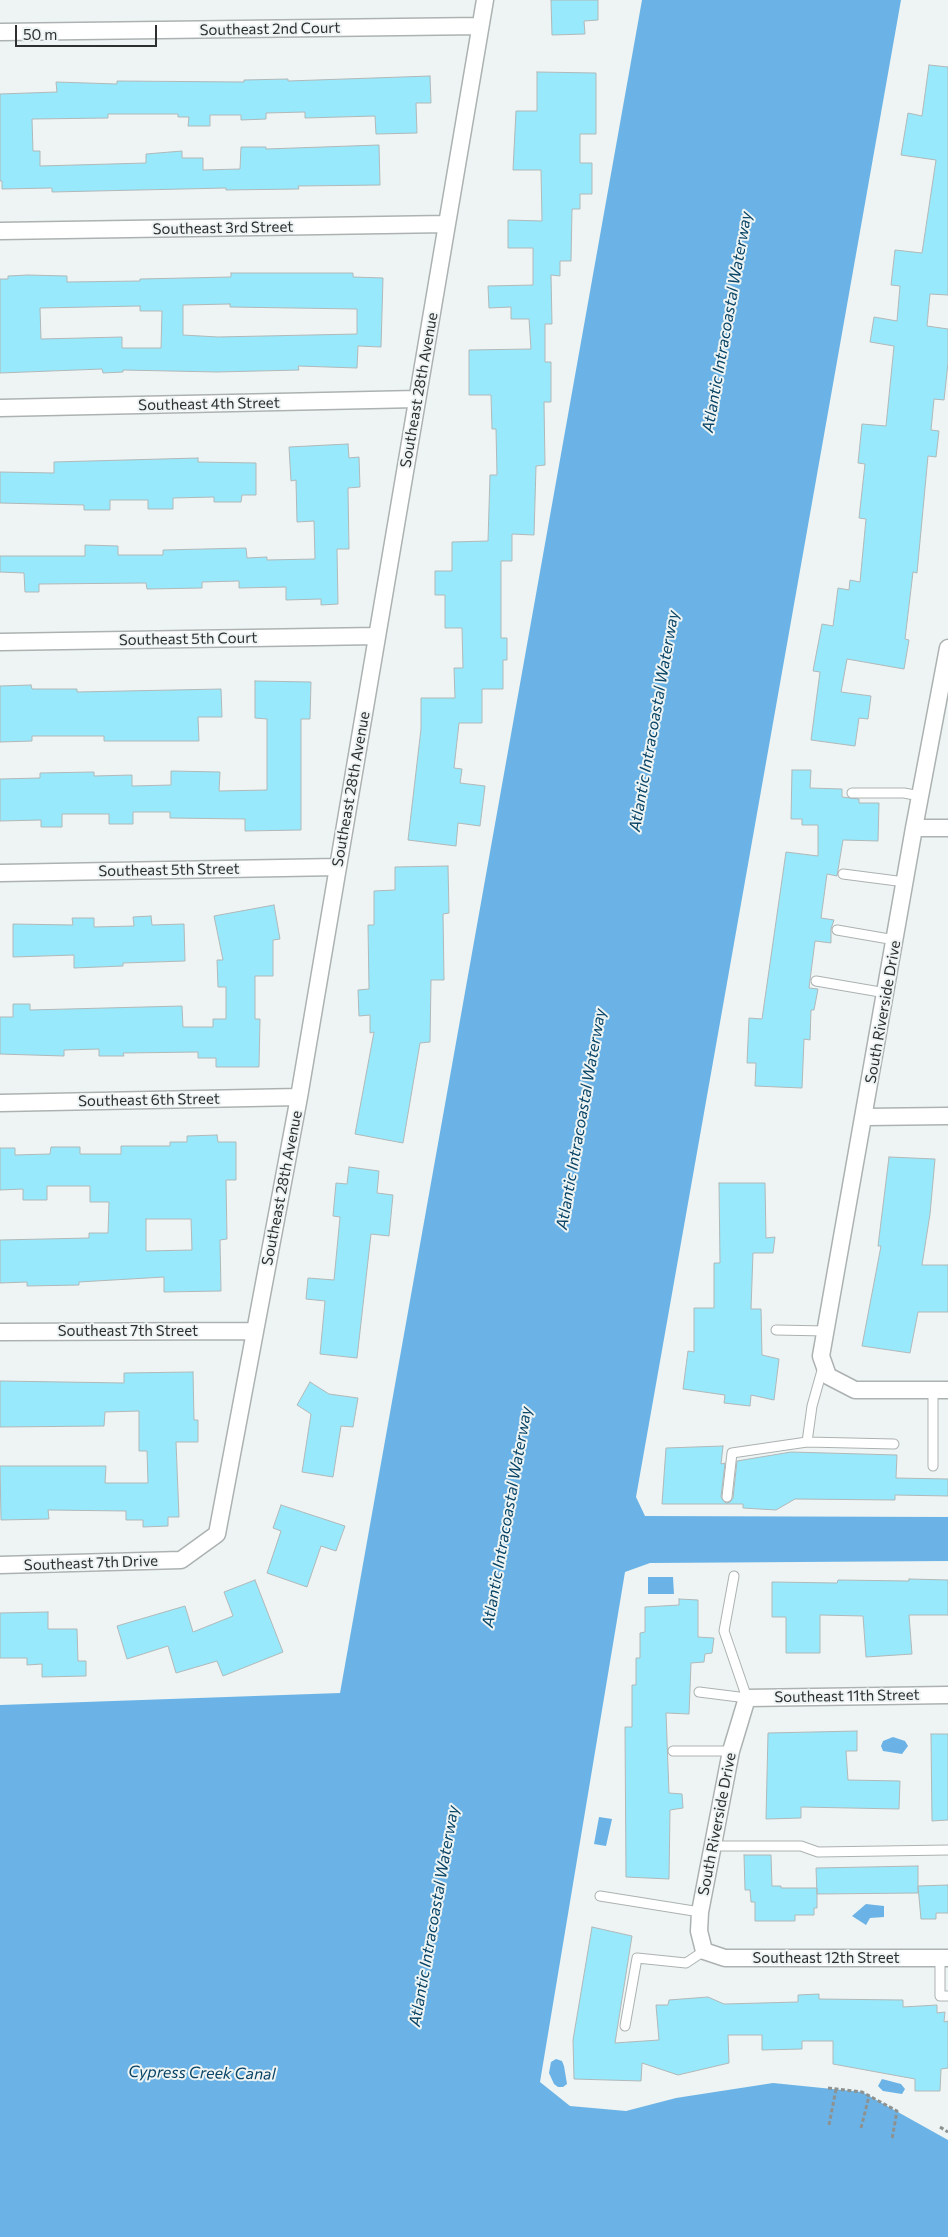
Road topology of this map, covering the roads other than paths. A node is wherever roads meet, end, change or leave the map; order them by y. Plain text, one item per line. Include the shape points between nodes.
1 (484, 0) edge
2 (480, 26) junction
3 (0, 32) edge
4 (447, 224) junction
5 (0, 231) edge
6 (417, 399) junction
7 (0, 408) edge
8 (377, 636) junction
9 (0, 642) edge
10 (948, 648) edge
11 (852, 794) dead end
12 (920, 796) junction
13 (914, 828) junction
14 (948, 828) edge
15 (338, 866) junction
16 (0, 873) edge
17 (843, 874) dead end
18 (905, 882) junction
19 (837, 930) dead end
20 (895, 940) junction
21 (816, 981) dead end
22 (886, 994) junction
23 (298, 1097) junction
24 (0, 1103) edge
25 (948, 1116) edge
26 (865, 1117) junction
27 (255, 1330) junction
28 (776, 1330) dead end
29 (0, 1332) edge
30 (826, 1332) junction
31 (826, 1370) junction
32 (940, 1390) edge
33 (807, 1442) junction
34 (894, 1444) dead end
35 (933, 1466) dead end
36 (727, 1497) dead end
37 (182, 1560) joint
38 (0, 1565) edge
39 (734, 1576) dead end
40 (699, 1692) dead end
41 (948, 1695) edge
42 (747, 1698) junction
43 (673, 1751) dead end
44 (731, 1751) junction
45 (714, 1846) junction
46 (948, 1850) edge
47 (600, 1896) dead end
48 (700, 1912) junction
49 (704, 1951) junction
50 (944, 1958) edge
51 (948, 1996) edge
52 (625, 2026) dead end

1 - 2 street, Southeast 28th Avenue
2 - 3 street, Southeast 2nd Court
2 - 4 street, Southeast 28th Avenue
4 - 5 street, Southeast 3rd Street
4 - 6 street, Southeast 28th Avenue
6 - 7 street, Southeast 4th Street
6 - 8 street, Southeast 28th Avenue
8 - 9 street, Southeast 5th Court
8 - 15 street, Southeast 28th Avenue
10 - 12 street, South Riverside Drive
11 - 12 lane via 904,793
12 - 13 street, South Riverside Drive
13 - 14 street
13 - 18 street, South Riverside Drive
15 - 16 street, Southeast 5th Street
15 - 23 street, Southeast 28th Avenue
17 - 18 lane
18 - 20 street, South Riverside Drive
19 - 20 lane
20 - 22 street, South Riverside Drive
21 - 22 lane
22 - 26 street, South Riverside Drive
23 - 24 street, Southeast 6th Street
23 - 27 street, Southeast 28th Avenue
25 - 26 street
26 - 30 street, South Riverside Drive
27 - 29 street, Southeast 7th Street
27 - 37 street, Southeast 28th Avenue via 217,1534
28 - 30 lane
30 - 31 street, South Riverside Drive via 821,1356
31 - 32 street via 855,1390
31 - 33 lane via 812,1406
32 - 35 lane
33 - 34 lane
33 - 36 lane via 732,1453
37 - 38 street, Southeast 7th Drive
39 - 42 lane via 724,1631
40 - 42 lane
41 - 42 street, Southeast 11th Street
42 - 44 street, South Riverside Drive
43 - 44 lane
44 - 45 street, South Riverside Drive
45 - 46 lane via 801,1846 818,1852
45 - 48 street, South Riverside Drive
47 - 48 lane
48 - 49 street, South Riverside Drive via 699,1931
49 - 50 street, Southeast 12th Street via 725,1958
49 - 52 lane via 686,1963 637,1958
50 - 51 lane via 940,1996

